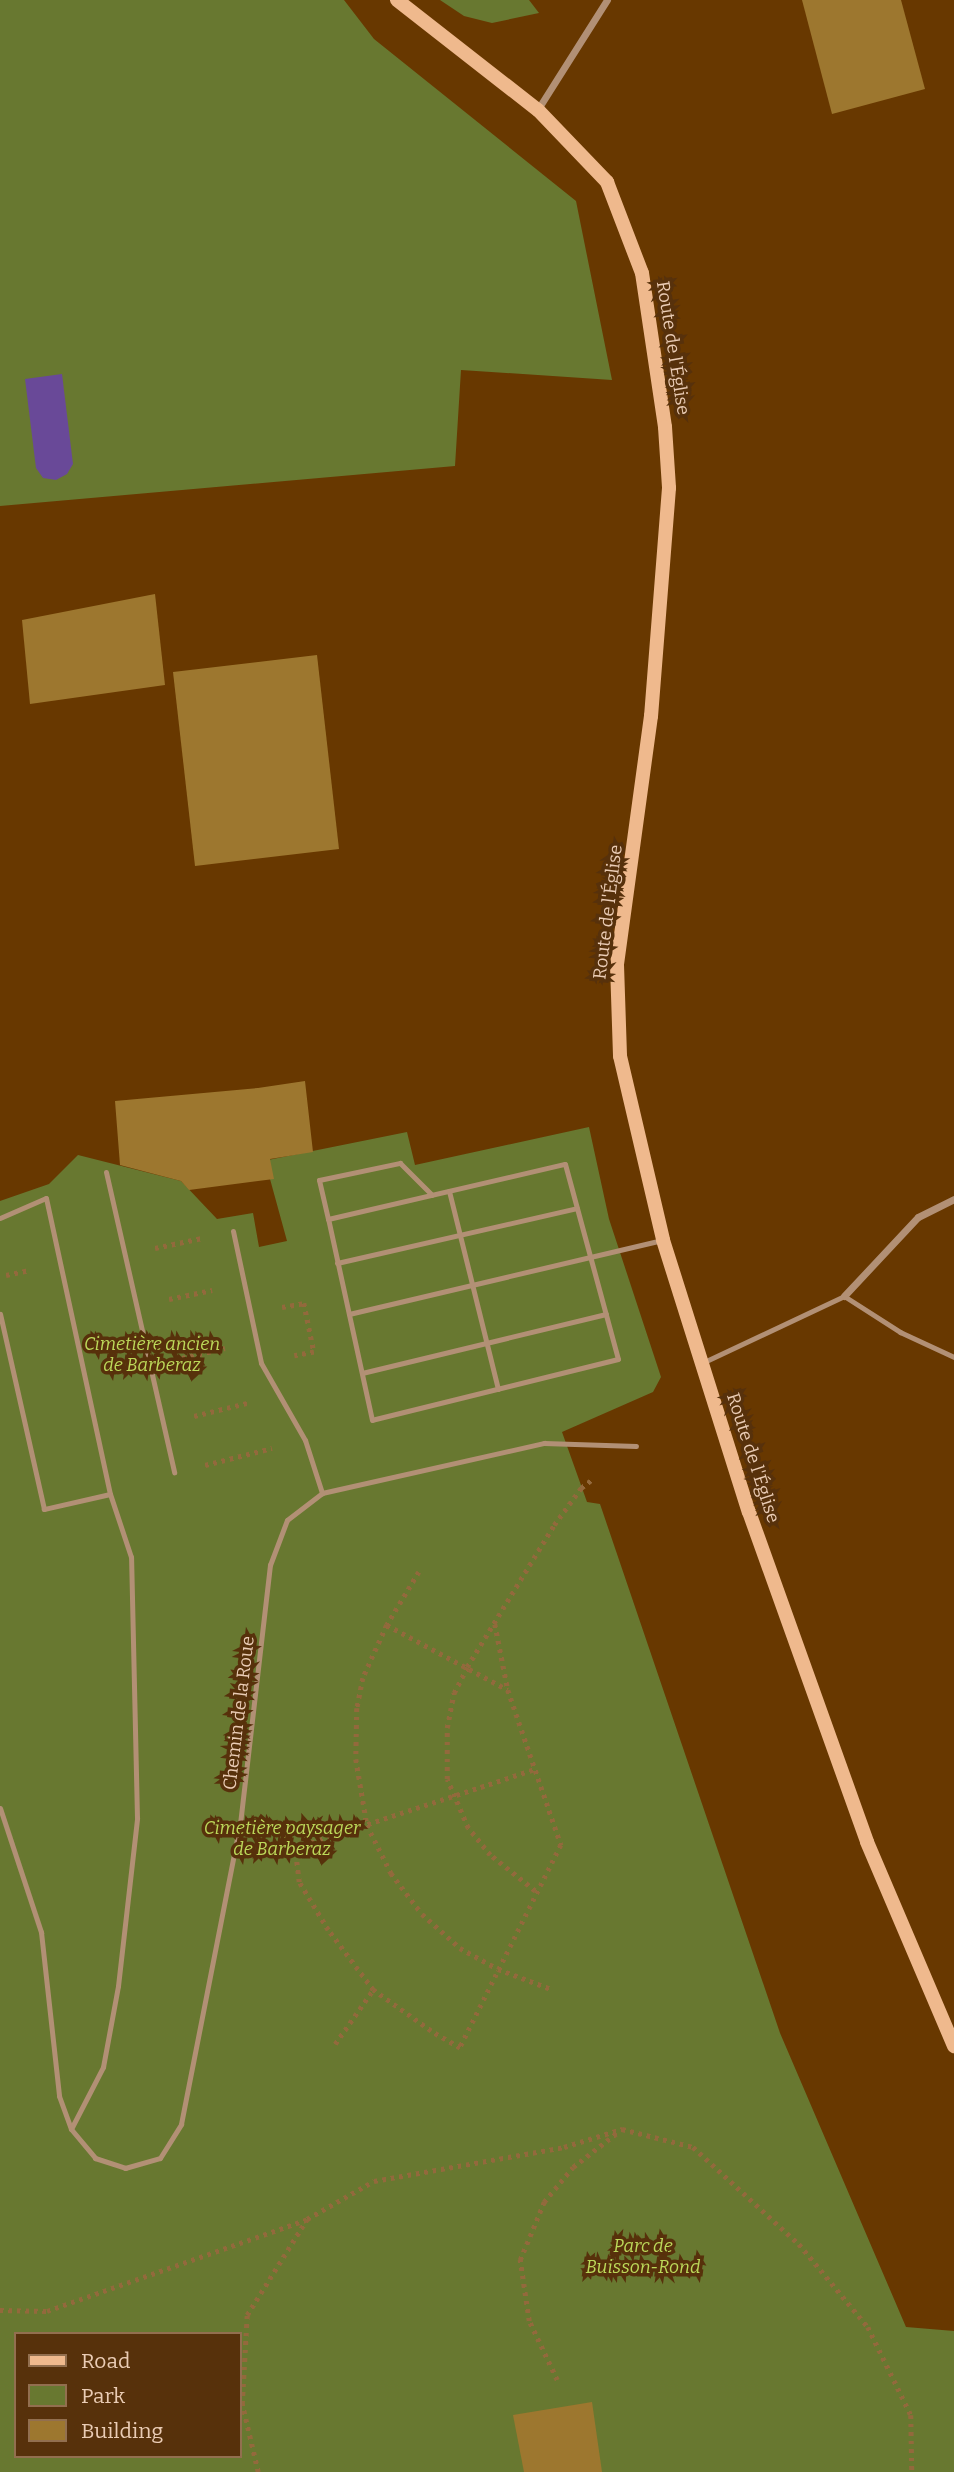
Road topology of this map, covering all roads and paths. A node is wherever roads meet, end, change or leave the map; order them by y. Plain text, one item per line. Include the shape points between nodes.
1 (397, 0) edge
2 (607, 0) edge
3 (538, 110) junction
4 (106, 1172) dead end
5 (449, 1191) junction
6 (432, 1195) junction
7 (954, 1199) edge
8 (577, 1208) junction
9 (0, 1218) edge
10 (328, 1219) junction
11 (233, 1231) dead end
12 (460, 1234) junction
13 (204, 1238) dead end
14 (663, 1240) junction
15 (125, 1254) junction
16 (591, 1258) junction
17 (337, 1263) junction
18 (473, 1286) junction
19 (215, 1289) dead end
20 (844, 1296) junction
21 (136, 1306) junction
22 (0, 1314) edge
23 (349, 1314) junction
24 (606, 1314) junction
25 (487, 1343) junction
26 (229, 1347) dead end
27 (954, 1357) edge
28 (702, 1364) junction
29 (149, 1365) junction
30 (362, 1373) junction
31 (498, 1389) junction
32 (241, 1404) dead end
33 (163, 1423) junction
34 (636, 1446) joint
35 (278, 1447) dead end
36 (174, 1472) joint
37 (322, 1493) junction
38 (110, 1494) junction
39 (419, 1572) dead end
40 (495, 1623) junction
41 (387, 1625) junction
42 (467, 1667) junction
43 (508, 1689) junction
44 (535, 1769) junction
45 (453, 1796) junction
46 (0, 1808) edge
47 (367, 1825) junction
48 (535, 1891) junction
49 (498, 1969) junction
50 (551, 1989) dead end
51 (373, 1990) junction
52 (335, 2044) dead end
53 (954, 2046) edge
54 (71, 2129) junction
55 (622, 2129) junction
56 (307, 2219) junction
57 (0, 2310) edge
58 (557, 2380) dead end
59 (258, 2472) edge
60 (912, 2472) edge

1 - 3 street, Route de l'Église
2 - 3 street
3 - 14 street, Route de l'Église via 607,182 642,273 665,427 669,488 651,716 617,965 620,1056
4 - 15 lane
5 - 6 lane
5 - 8 lane via 565,1164
5 - 12 lane
6 - 10 lane
6 - 10 lane via 400,1163 319,1180
7 - 20 street via 918,1217
8 - 12 lane
8 - 16 lane
9 - 38 lane via 46,1198
10 - 17 lane
11 - 37 lane via 261,1363 305,1440
12 - 17 lane
12 - 18 lane
13 - 15 path
14 - 16 lane
14 - 28 street, Route de l'Église
15 - 21 lane
16 - 18 lane
16 - 24 lane
17 - 23 lane
18 - 23 lane
18 - 25 lane
19 - 21 path
20 - 27 lane via 900,1332
20 - 28 lane
21 - 29 lane
22 - 38 lane via 44,1509
23 - 30 lane
24 - 25 lane
24 - 31 lane via 618,1359
25 - 30 lane
25 - 31 lane
26 - 29 path
28 - 53 street, Route de l'Église via 867,1842
29 - 33 lane
30 - 31 lane via 372,1420
32 - 33 path
33 - 36 lane
34 - 37 lane, Chemin de la Roue via 544,1444
34 - 40 path via 581,1488
35 - 36 path
37 - 54 lane, Chemin de la Roue via 287,1520 270,1565 240,1825 181,2124 160,2158 125,2168 95,2158
38 - 54 lane via 131,1557 137,1818 118,1986 103,2067
39 - 41 path
40 - 42 path
40 - 43 path
41 - 42 path
41 - 47 path via 363,1678 357,1708 356,1759
42 - 43 path
42 - 45 path via 454,1693 447,1728 447,1779
43 - 44 path
44 - 45 path
44 - 48 path via 561,1845
45 - 47 path
45 - 48 path via 468,1828 490,1855
46 - 54 lane, Chemin de la Roue via 41,1932 59,2096
47 - 49 path via 391,1873 422,1914 460,1948
47 - 51 path via 295,1848 299,1882
48 - 49 path
49 - 50 path
49 - 51 path via 460,2048
51 - 52 path
55 - 56 path via 564,2147 374,2181
55 - 58 path via 573,2167 544,2202 520,2260 529,2321
55 - 60 path via 693,2147 799,2244 868,2328 911,2415
56 - 57 path via 47,2311
56 - 59 path via 247,2315 242,2404

